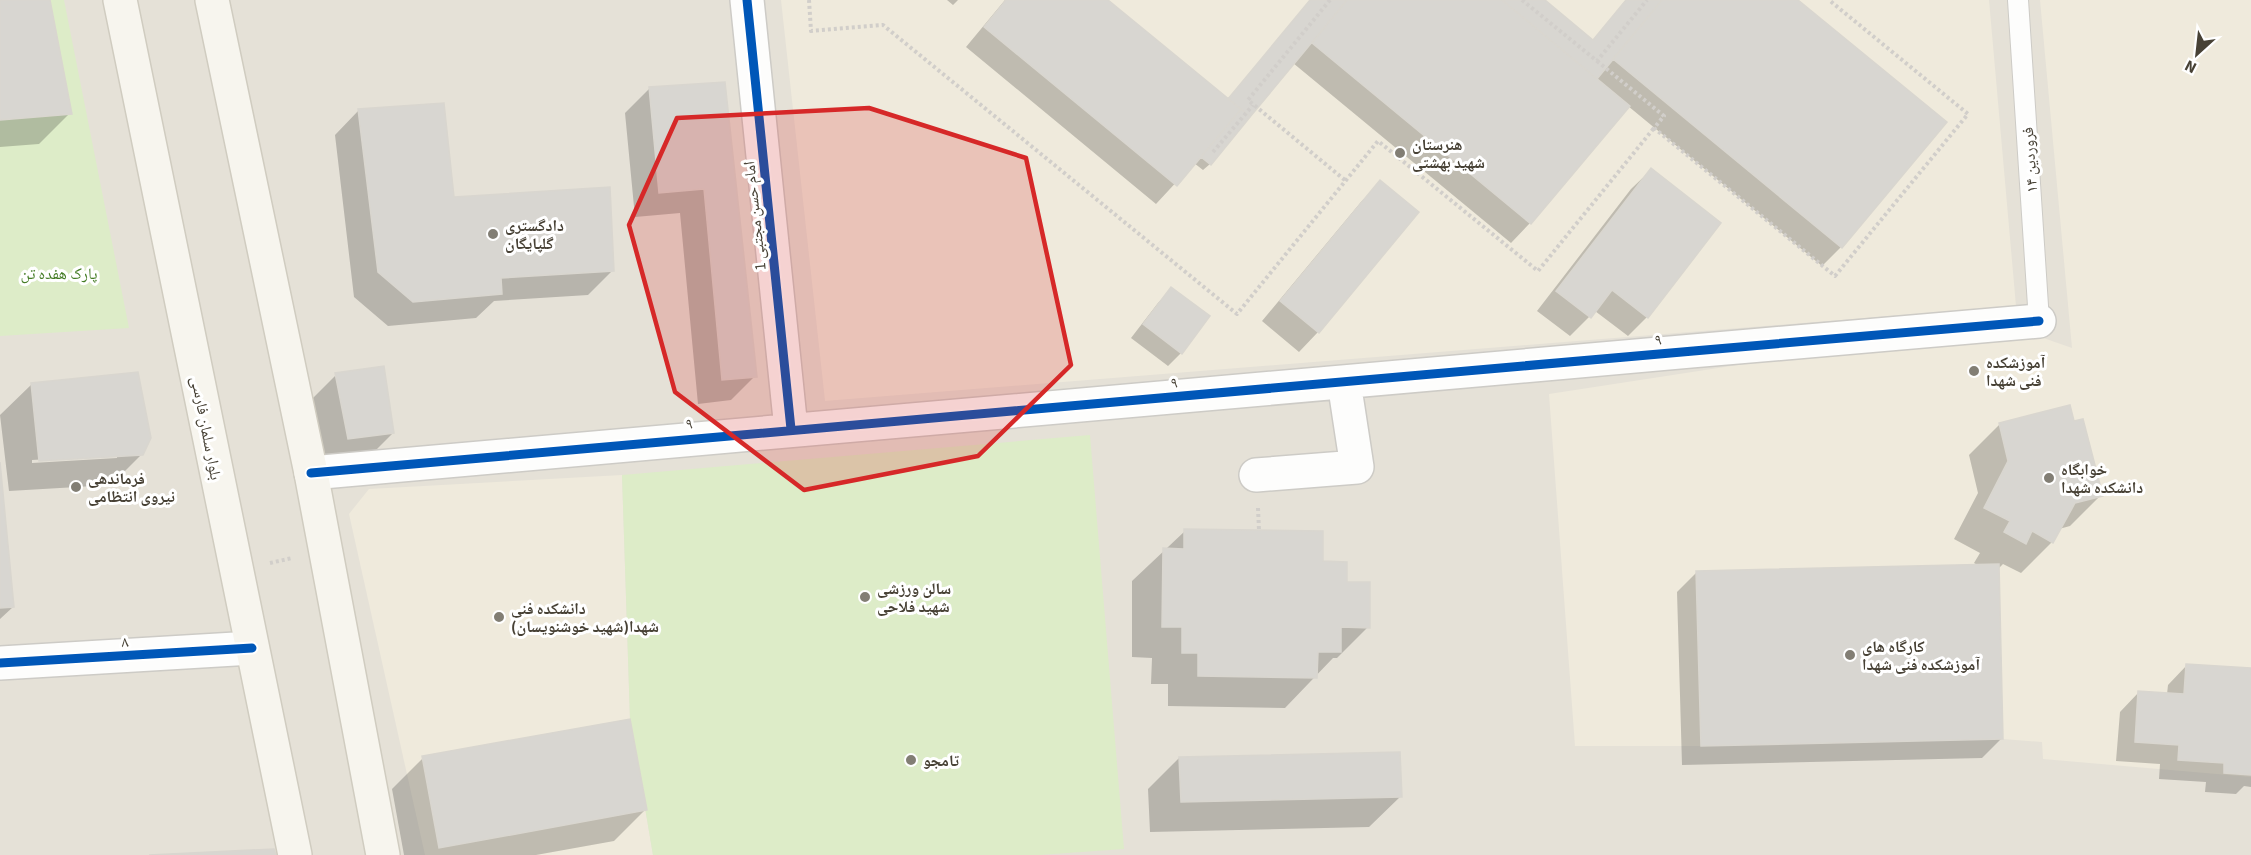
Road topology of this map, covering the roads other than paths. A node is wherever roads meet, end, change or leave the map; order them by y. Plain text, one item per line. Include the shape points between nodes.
1 (120, 0) edge
2 (212, 0) edge
3 (747, 0) edge
4 (2018, 0) edge
5 (2039, 321) joint
6 (1344, 382) junction
7 (791, 429) junction
8 (311, 473) junction
9 (1256, 475) dead end
10 (252, 648) junction
11 (0, 663) edge
12 (295, 855) edge
13 (383, 855) edge

1 - 10 main road, بلوار سلمان فارسی
2 - 8 main road
3 - 7 street, امام حسن مجتبی 1
4 - 5 lane, فروردین ۱۴
5 - 6 street, ۹
6 - 7 street, ۹
6 - 9 street via 1357,467
7 - 8 street, ۹
8 - 13 main road
10 - 11 street, ۸
10 - 12 main road, بلوار سلمان فارسی

